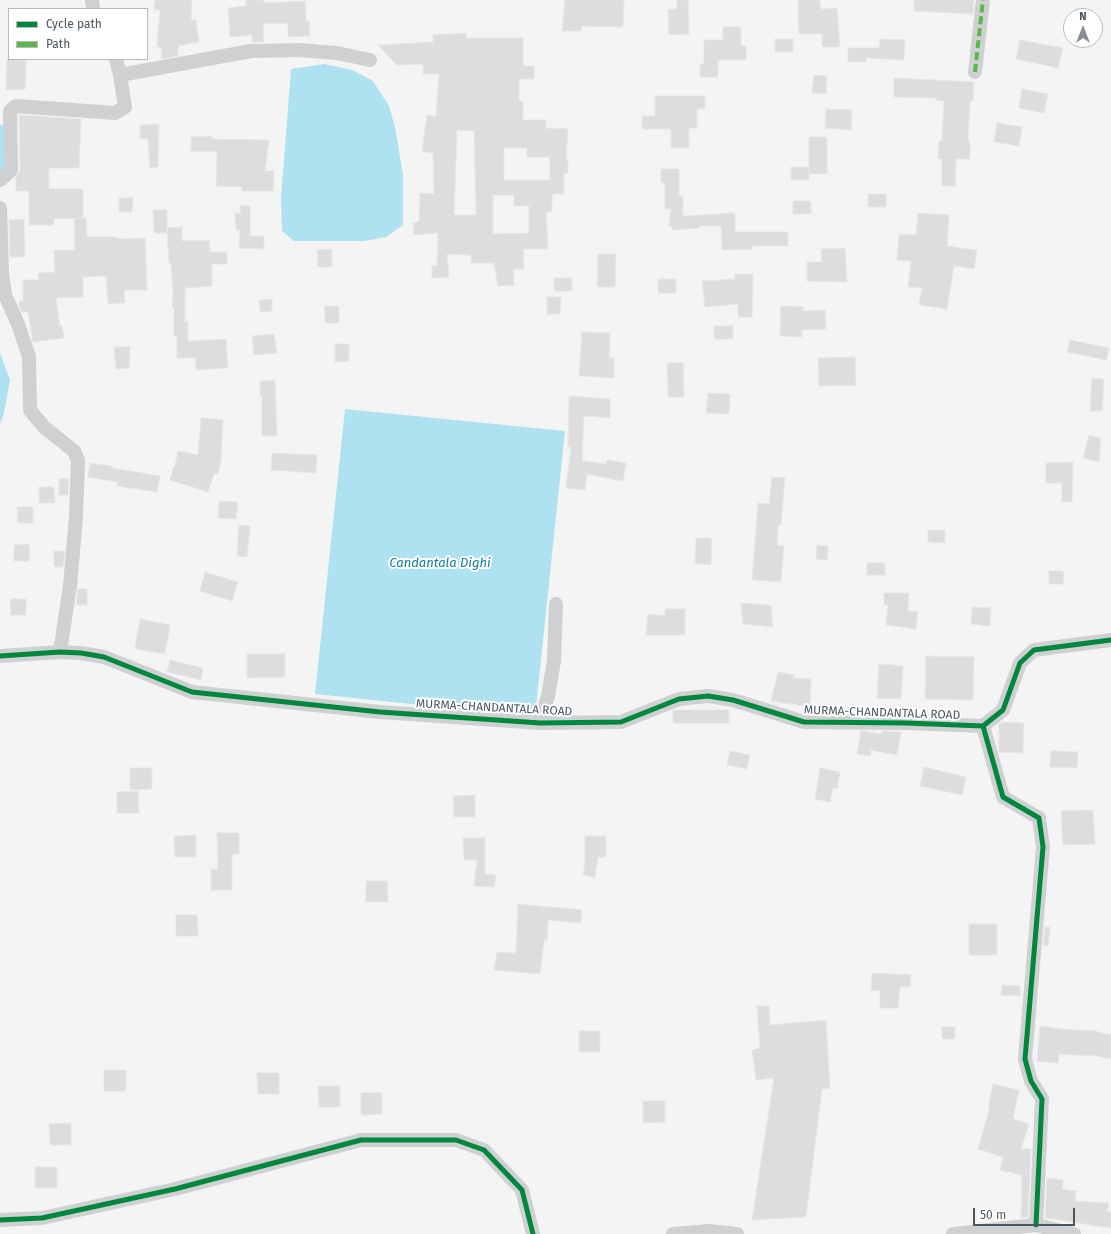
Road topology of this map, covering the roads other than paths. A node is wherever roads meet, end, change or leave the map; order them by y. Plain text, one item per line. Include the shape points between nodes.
1 (983, 0) edge
2 (116, 60) edge
3 (370, 60) dead end
4 (975, 72) dead end
5 (120, 75) junction
6 (0, 180) edge
7 (0, 208) edge
8 (556, 604) dead end
9 (1111, 640) edge
10 (60, 652) junction
11 (0, 656) edge
12 (540, 723) junction
13 (983, 726) junction
14 (0, 1220) edge
15 (1036, 1225) junction
16 (533, 1234) edge
17 (673, 1234) edge
18 (737, 1234) edge
19 (953, 1234) edge
20 (1074, 1234) edge

1 - 4 street
2 - 5 street
3 - 5 street via 337,53 299,50 250,51
5 - 6 street via 125,107 115,113 16,106 10,111 11,170
7 - 10 street via 5,295 29,357 30,410 44,428 74,451 78,460 70,586
8 - 12 street via 554,661
9 - 13 street via 1034,650 1020,663 1003,710
10 - 11 street, MURMA-CHANDANTALA ROAD
10 - 12 street, MURMA-CHANDANTALA ROAD via 104,657 192,692 380,712
12 - 13 street, MURMA-CHANDANTALA ROAD via 621,722 679,699 708,696 733,700 804,722
13 - 15 street via 1002,797 1038,818 1043,848 1025,1060 1031,1081 1042,1099
14 - 16 street via 42,1218 175,1189 361,1140 456,1140 484,1150 522,1190
15 - 19 street
15 - 20 street
17 - 18 street via 709,1231

